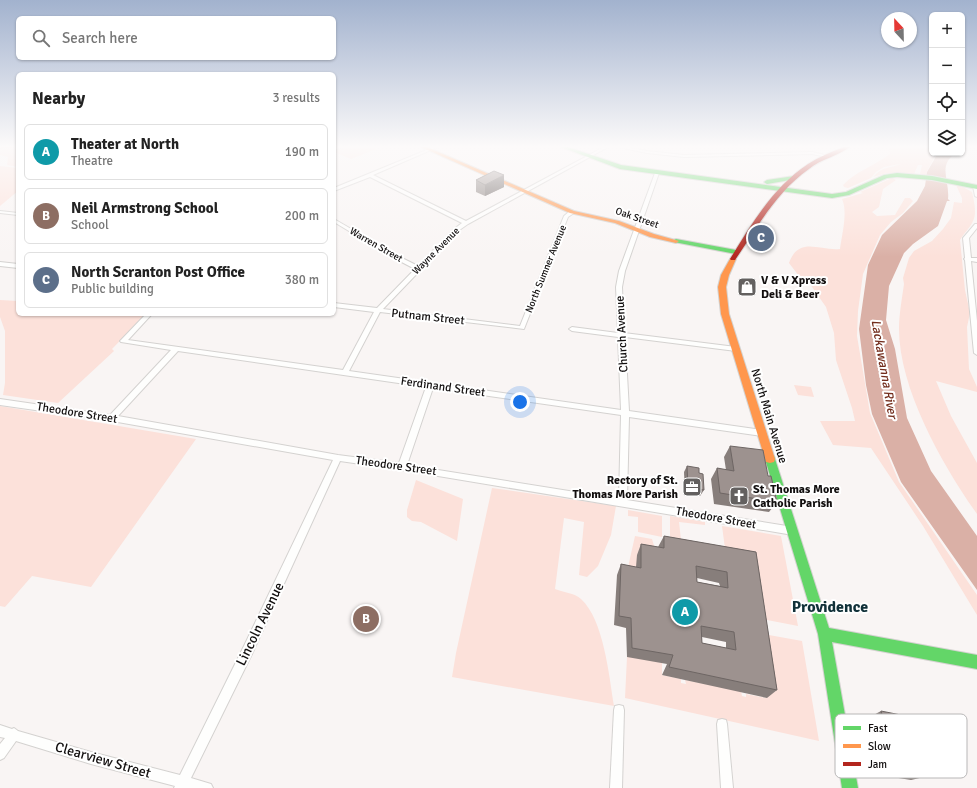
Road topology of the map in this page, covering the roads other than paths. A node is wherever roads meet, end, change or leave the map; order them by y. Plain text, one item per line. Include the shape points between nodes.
1 (349, 184) edge
2 (388, 184) edge
3 (512, 184) edge
4 (538, 184) edge
5 (653, 184) edge
6 (741, 184) edge
7 (788, 184) edge
8 (869, 184) edge
9 (957, 184) edge
10 (336, 189) edge
11 (783, 189) junction
12 (526, 190) junction
13 (976, 190) edge
14 (0, 212) edge
15 (572, 212) junction
16 (16, 214) edge
17 (336, 221) edge
18 (466, 223) junction
19 (977, 225) edge
20 (637, 230) junction
21 (736, 252) junction
22 (967, 259) junction
23 (977, 260) edge
24 (0, 264) edge
25 (16, 266) edge
26 (418, 268) junction
27 (336, 306) edge
28 (377, 312) junction
29 (148, 316) edge
30 (522, 328) joint
31 (572, 329) dead end
32 (623, 335) junction
33 (176, 349) junction
34 (736, 349) junction
35 (977, 354) edge
36 (345, 372) junction
37 (430, 386) junction
38 (0, 402) edge
39 (625, 413) junction
40 (112, 418) junction
41 (762, 433) junction
42 (338, 458) junction
43 (402, 466) junction
44 (623, 502) junction
45 (793, 531) junction
46 (824, 634) junction
47 (977, 662) edge
48 (619, 710) dead end
49 (838, 714) edge
50 (722, 724) dead end
51 (0, 730) edge
52 (14, 734) junction
53 (0, 754) edge
54 (848, 778) edge
55 (182, 785) edge
56 (207, 788) edge
57 (616, 788) edge
58 (727, 788) edge
59 (850, 788) edge

1 - 10 street
2 - 18 street
3 - 12 main road, Oak Street
4 - 12 street, Wayne Avenue
5 - 20 street, Church Avenue
6 - 11 main road
7 - 11 main road, North Main Avenue
8 - 11 main road via 841,196 819,196
9 - 13 main road
11 - 21 main road, North Main Avenue
12 - 15 main road, Oak Street
12 - 18 street, Wayne Avenue
14 - 16 street
15 - 20 main road, Oak Street via 617,222
15 - 30 street, North Sumner Avenue via 566,216
17 - 26 street, Warren Street
18 - 26 street, Wayne Avenue
19 - 22 street via 966,238
20 - 21 main road, Oak Street via 652,236
20 - 32 street, Church Avenue via 619,287
21 - 34 main road, North Main Avenue via 725,273 722,287 725,314
22 - 23 street
22 - 35 street
24 - 25 street
26 - 28 street, Wayne Avenue
27 - 28 street, Putnam Street
28 - 30 street, Putnam Street
28 - 36 street, Wayne Avenue
29 - 33 street, Ferdinand Street via 124,341
31 - 32 street
32 - 34 street
32 - 39 street, Church Avenue
33 - 36 street, Ferdinand Street
33 - 40 street
34 - 41 main road, North Main Avenue
36 - 37 street, Ferdinand Street
37 - 39 street, Ferdinand Street
37 - 43 street
38 - 40 street, Theodore Street
39 - 41 street, Ferdinand Street
39 - 44 street, Church Avenue
40 - 42 street, Theodore Street
41 - 45 main road, North Main Avenue
42 - 43 street, Theodore Street
42 - 55 street, Lincoln Avenue
43 - 44 street, Theodore Street
44 - 45 street, Theodore Street
45 - 46 main road, North Main Avenue
46 - 47 main road
46 - 49 main road, North Main Avenue
48 - 57 street
50 - 58 street
51 - 52 street, Clearview Street
52 - 53 street
52 - 55 street, Clearview Street
54 - 59 main road, North Main Avenue
55 - 56 street, Clearview Street

